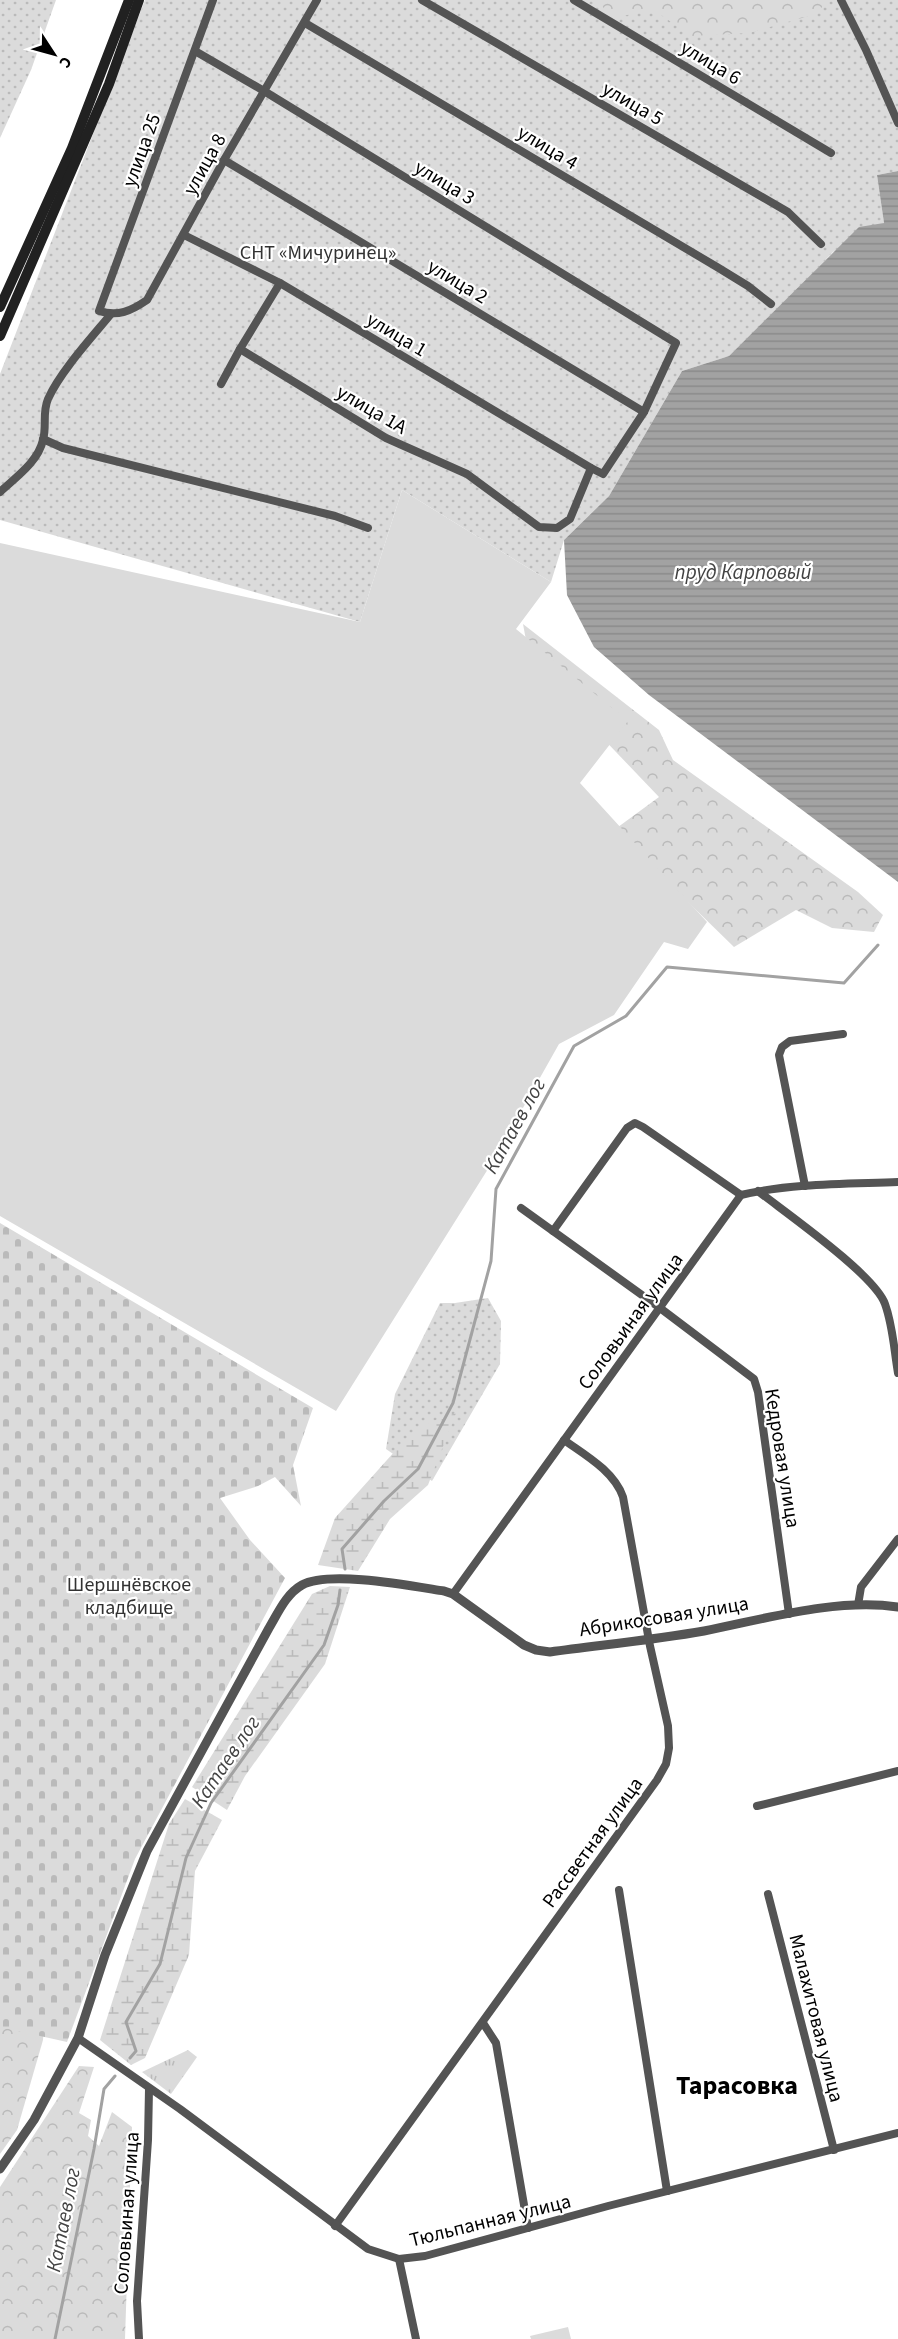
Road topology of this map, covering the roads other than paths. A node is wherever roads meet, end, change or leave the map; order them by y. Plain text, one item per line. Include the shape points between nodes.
1 (129, 0) edge
2 (140, 0) edge
3 (213, 0) edge
4 (317, 0) edge
5 (422, 0) edge
6 (574, 0) edge
7 (841, 0) edge
8 (304, 23) junction
9 (195, 51) junction
10 (264, 91) junction
11 (898, 123) edge
12 (831, 153) dead end
13 (224, 160) junction
14 (184, 235) junction
15 (821, 244) dead end
16 (280, 283) junction
17 (771, 304) dead end
18 (0, 307) edge
19 (111, 315) junction
20 (0, 336) edge
21 (240, 349) junction
22 (221, 384) dead end
23 (644, 412) junction
24 (44, 439) junction
25 (591, 468) junction
26 (0, 492) edge
27 (368, 528) dead end
28 (843, 1034) dead end
29 (898, 1182) edge
30 (805, 1186) junction
31 (759, 1191) junction
32 (741, 1195) junction
33 (521, 1208) dead end
34 (553, 1231) junction
35 (660, 1308) junction
36 (898, 1373) edge
37 (564, 1440) junction
38 (898, 1539) edge
39 (453, 1594) junction
40 (858, 1605) junction
41 (898, 1606) edge
42 (789, 1614) junction
43 (649, 1639) junction
44 (898, 1772) edge
45 (758, 1806) dead end
46 (619, 1890) dead end
47 (768, 1894) dead end
48 (483, 2022) junction
49 (78, 2038) junction
50 (149, 2089) junction
51 (898, 2133) edge
52 (834, 2150) junction
53 (0, 2169) edge
54 (667, 2191) junction
55 (335, 2226) junction
56 (528, 2228) junction
57 (399, 2259) junction
58 (139, 2339) edge
59 (416, 2339) edge

1 - 18 main road via 72,148
2 - 20 main road via 105,94
3 - 9 street, улица 25
4 - 8 street, улица 8
5 - 15 street, улица 5 via 788,212
6 - 12 street, улица 6
7 - 11 street
8 - 10 street, улица 8
8 - 17 street, улица 4 via 707,261
9 - 10 street, улица 3
9 - 19 street, улица 25 via 99,311
10 - 13 street, улица 8
10 - 23 street, улица 3 via 676,343
13 - 14 street, улица 8
13 - 23 street, улица 2
14 - 16 street, улица 1
14 - 19 street, улица 8 via 147,300 131,311
16 - 21 street
16 - 25 street, улица 1
19 - 24 street via 48,398 43,415
21 - 22 street
21 - 25 street, улица 1А via 386,438 467,474 539,527 556,528 570,519
23 - 25 street via 603,474
24 - 26 street via 27,468
24 - 27 street via 63,448 335,516
28 - 30 street via 790,1041 781,1050 780,1063
29 - 30 street
30 - 31 street
31 - 32 street
31 - 36 street via 864,1276 880,1294 888,1315
32 - 34 street via 635,1123 627,1128
32 - 35 street, Соловьиная улица
33 - 34 street, Кедровая улица
34 - 35 street, Кедровая улица
35 - 37 street, Соловьиная улица
35 - 42 street, Кедровая улица via 748,1373 757,1386
37 - 39 street, Соловьиная улица
37 - 43 street, Рассветная улица via 621,1490
38 - 40 street via 861,1587
39 - 43 street, Абрикосовая улица via 524,1646 536,1650 550,1652
39 - 49 street via 405,1585 314,1580 303,1584 285,1601 147,1851 112,1935
40 - 41 street, Абрикосовая улица
40 - 42 street, Абрикосовая улица
42 - 43 street, Абрикосовая улица
43 - 48 street, Рассветная улица via 668,1726 666,1764
44 - 45 street
46 - 54 street
47 - 52 street, Малахитовая улица
48 - 55 street, Рассветная улица
48 - 56 street via 496,2043
49 - 50 street, Тюльпанная улица
49 - 53 street via 34,2120
50 - 55 street, Тюльпанная улица
50 - 58 street, Соловьиная улица via 137,2301
51 - 52 street, Тюльпанная улица
52 - 54 street, Тюльпанная улица
54 - 56 street, Тюльпанная улица
55 - 57 street, Тюльпанная улица via 368,2249
56 - 57 street, Тюльпанная улица via 425,2256
57 - 59 street

